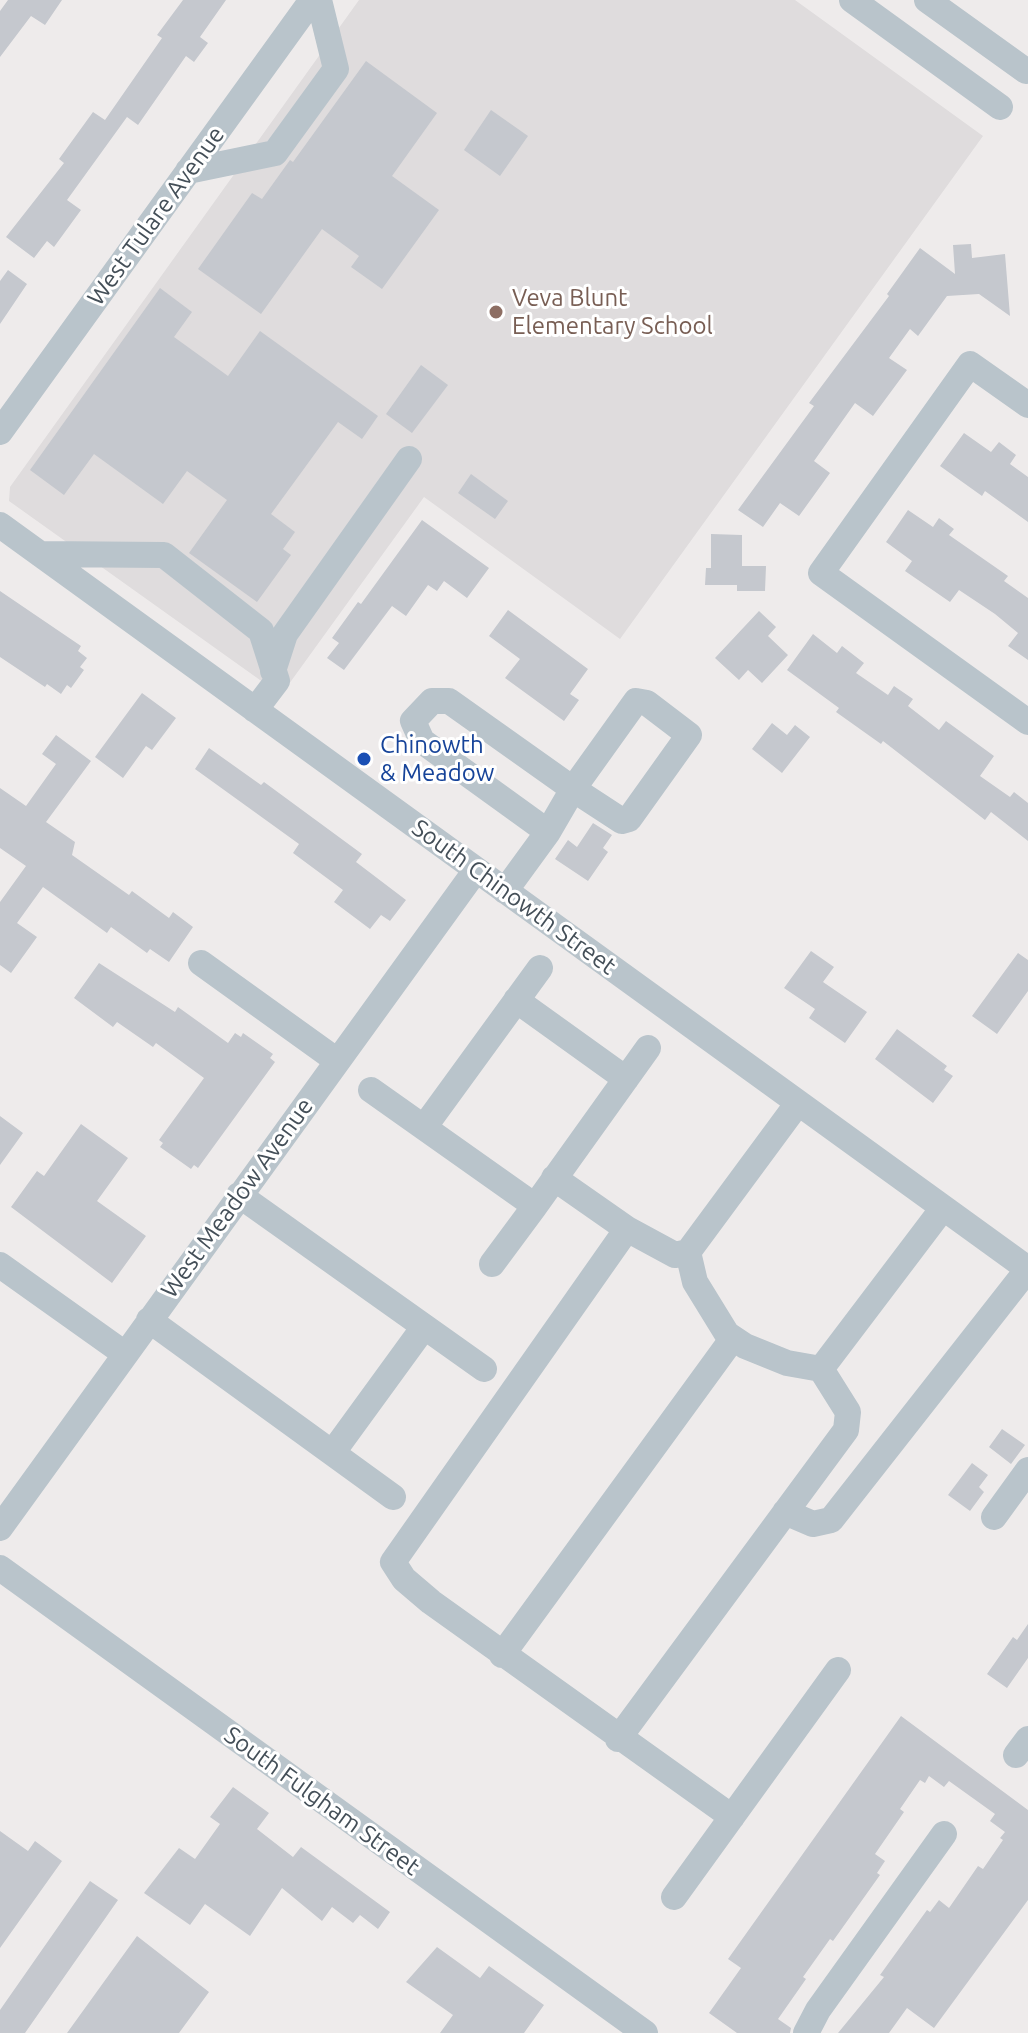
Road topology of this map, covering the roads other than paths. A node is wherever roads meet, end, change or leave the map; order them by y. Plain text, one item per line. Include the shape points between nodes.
1 (312, 0) edge
2 (319, 0) edge
3 (852, 0) edge
4 (927, 0) edge
5 (1027, 70) edge
6 (188, 171) junction
7 (1028, 405) edge
8 (0, 432) edge
9 (409, 459) dead end
10 (0, 525) edge
11 (40, 554) junction
12 (273, 671) junction
13 (255, 710) junction
14 (1028, 722) edge
15 (573, 789) junction
16 (548, 832) junction
17 (476, 870) junction
18 (505, 891) junction
19 (201, 963) dead end
20 (540, 968) dead end
21 (516, 1000) junction
22 (648, 1048) dead end
23 (336, 1060) junction
24 (626, 1079) junction
25 (371, 1090) dead end
26 (798, 1103) junction
27 (425, 1126) junction
28 (554, 1178) junction
29 (239, 1195) junction
30 (535, 1206) junction
31 (943, 1208) junction
32 (627, 1229) junction
33 (688, 1252) junction
34 (492, 1264) dead end
35 (0, 1265) edge
36 (1028, 1269) edge
37 (149, 1320) junction
38 (424, 1327) junction
39 (733, 1338) junction
40 (125, 1354) junction
41 (484, 1369) dead end
42 (821, 1369) junction
43 (333, 1452) junction
44 (1028, 1470) edge
45 (393, 1497) dead end
46 (785, 1512) junction
47 (994, 1517) dead end
48 (0, 1528) edge
49 (0, 1568) edge
50 (502, 1655) junction
51 (838, 1670) dead end
52 (618, 1739) junction
53 (732, 1817) junction
54 (944, 1834) dead end
55 (674, 1897) dead end
56 (645, 2033) edge
57 (806, 2033) edge

1 - 6 street, West Tulare Avenue
2 - 6 street via 336,69 275,153
3 - 5 street via 994,115
4 - 5 street
6 - 8 street, West Tulare Avenue
7 - 14 street via 970,364 821,573
9 - 12 street via 285,634
10 - 11 street, South Chinowth Street
11 - 12 street via 164,555 261,631
11 - 13 street, South Chinowth Street
12 - 13 street via 277,681
13 - 17 street, South Chinowth Street
15 - 15 street via 636,701 647,703 689,735 629,819 622,821
15 - 16 street
15 - 16 street via 449,701 432,701 413,721 422,741
16 - 18 street
17 - 18 street, South Chinowth Street
17 - 23 street, West Meadow Avenue
18 - 26 street, South Chinowth Street
19 - 23 street
20 - 21 street
21 - 24 street
21 - 27 street
22 - 24 street
23 - 29 street, West Meadow Avenue
24 - 28 street
25 - 27 street
26 - 31 street, South Chinowth Street
26 - 33 street
27 - 30 street
28 - 30 street
28 - 32 street
29 - 37 street, West Meadow Avenue
29 - 38 street
30 - 34 street
31 - 36 street, South Chinowth Street
31 - 42 street
32 - 33 street via 675,1255
32 - 50 street via 393,1562 404,1579
33 - 39 street via 695,1282
35 - 40 street
36 - 46 street via 831,1520 813,1524
37 - 40 street, West Meadow Avenue
37 - 43 street
38 - 41 street
38 - 43 street
39 - 42 street via 787,1363
39 - 50 street
40 - 48 street, West Meadow Avenue
42 - 46 street via 848,1412 846,1430
43 - 45 street
44 - 47 street
46 - 52 street
49 - 56 street, South Fulgham Street
50 - 52 street
51 - 53 street
52 - 53 street
53 - 55 street
54 - 57 street

